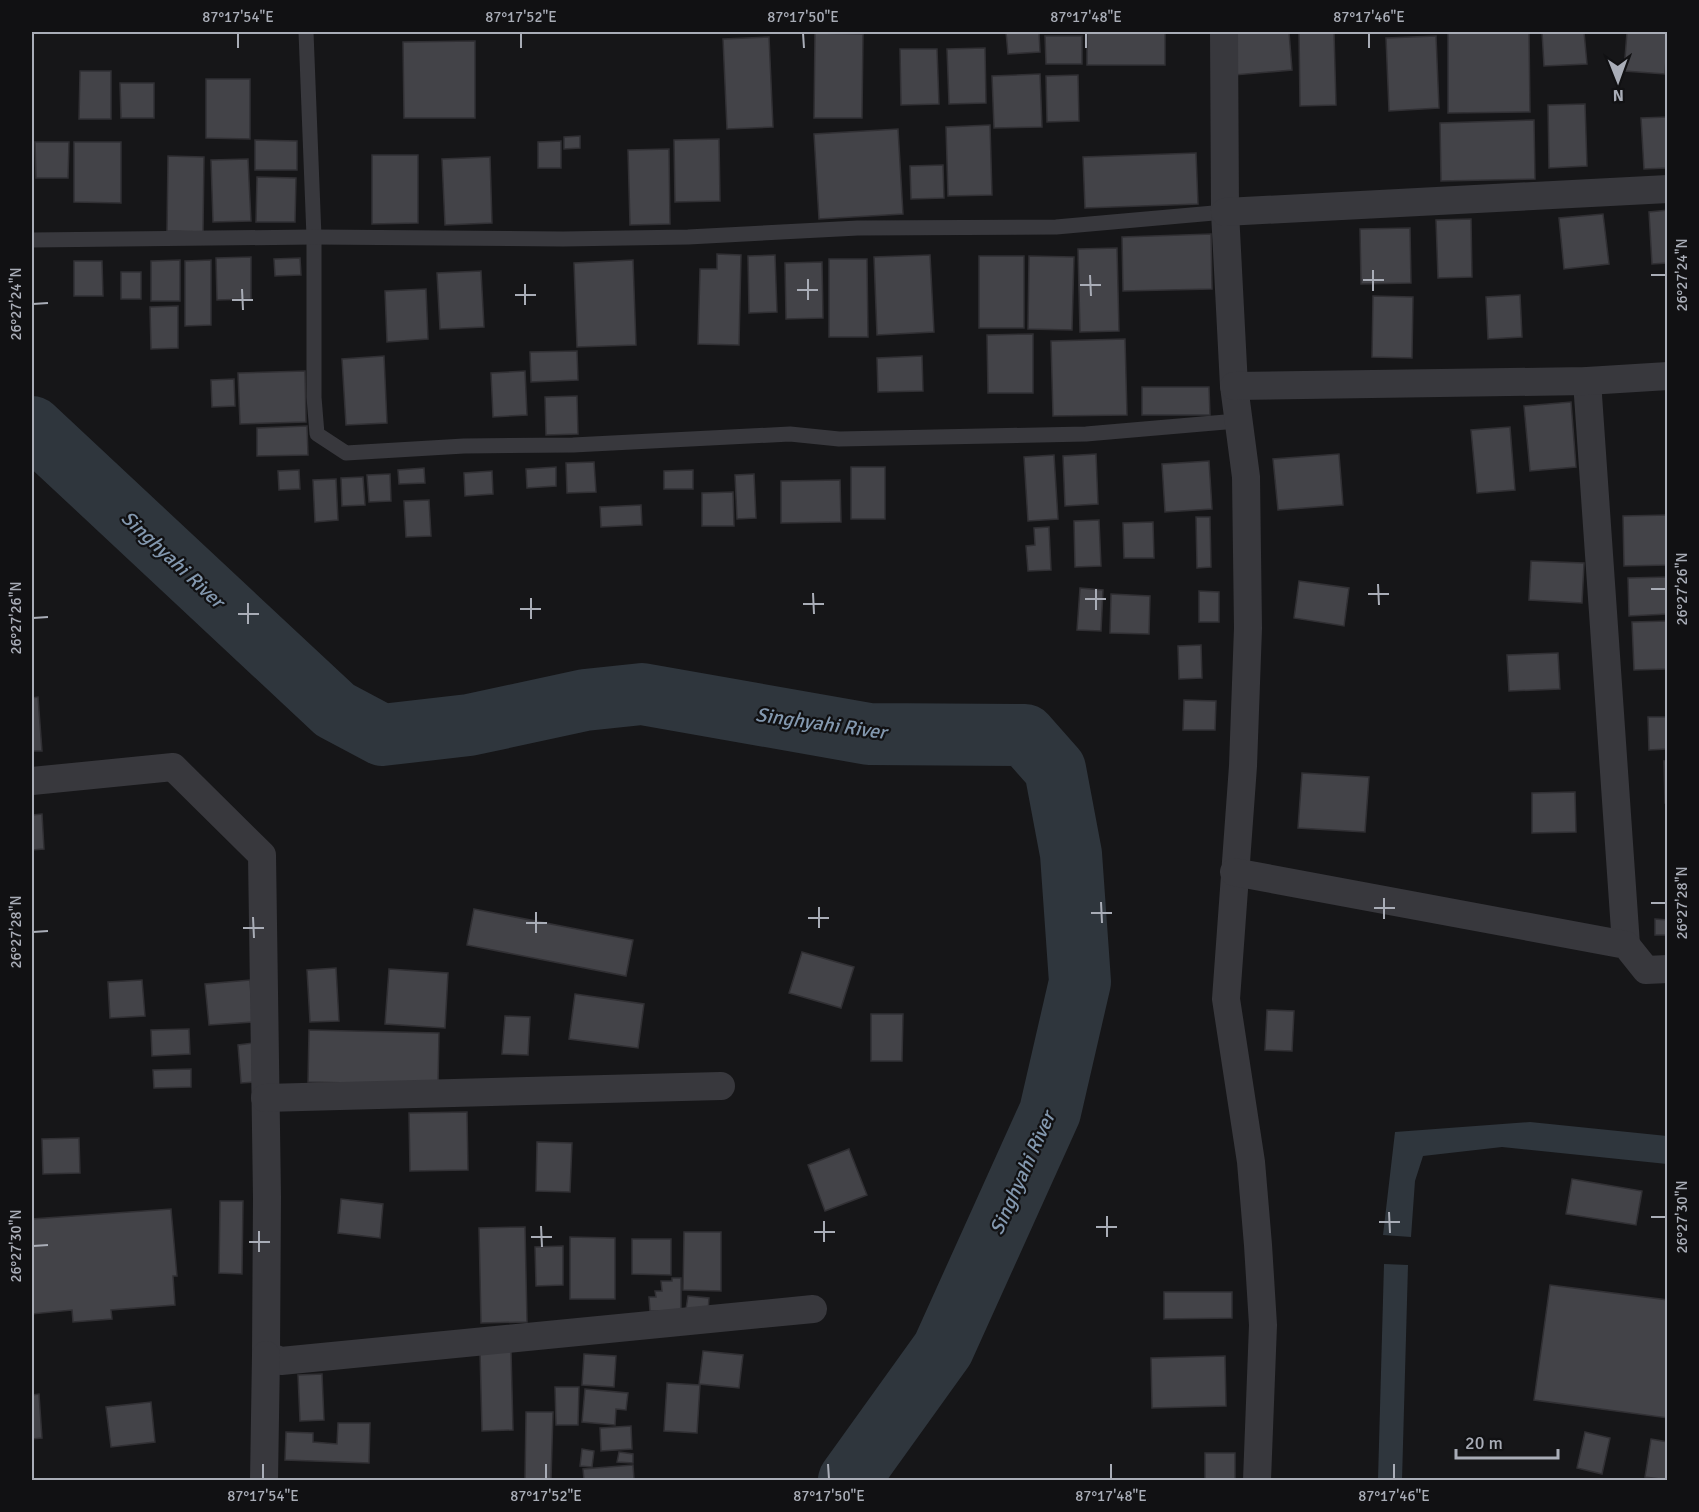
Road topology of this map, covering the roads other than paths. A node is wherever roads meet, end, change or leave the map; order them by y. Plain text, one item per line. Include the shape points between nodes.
1 (306, 32) edge
2 (1224, 32) edge
3 (1668, 189) edge
4 (1225, 212) junction
5 (314, 237) junction
6 (32, 240) edge
7 (1668, 376) edge
8 (1587, 381) junction
9 (1233, 386) junction
10 (1237, 421) junction
11 (32, 781) edge
12 (1234, 872) junction
13 (1626, 945) junction
14 (1668, 969) edge
15 (721, 1086) dead end
16 (265, 1098) junction
17 (813, 1309) dead end
18 (266, 1354) junction
19 (264, 1480) edge
20 (1257, 1480) edge

1 - 5 lane
2 - 4 street
3 - 4 street
4 - 5 lane via 1056,227 858,228 563,239
4 - 9 street
5 - 6 lane
5 - 10 lane via 317,434 346,453 790,434 839,439 1086,434
7 - 8 street
8 - 9 street
8 - 13 street
9 - 10 street
10 - 12 street via 1246,477 1248,651
11 - 16 street via 173,766 262,855
12 - 13 street
12 - 20 street via 1226,999 1251,1161 1259,1257 1263,1325
13 - 14 street via 1646,970
15 - 16 street
16 - 18 street
17 - 18 street via 281,1361
18 - 19 street

